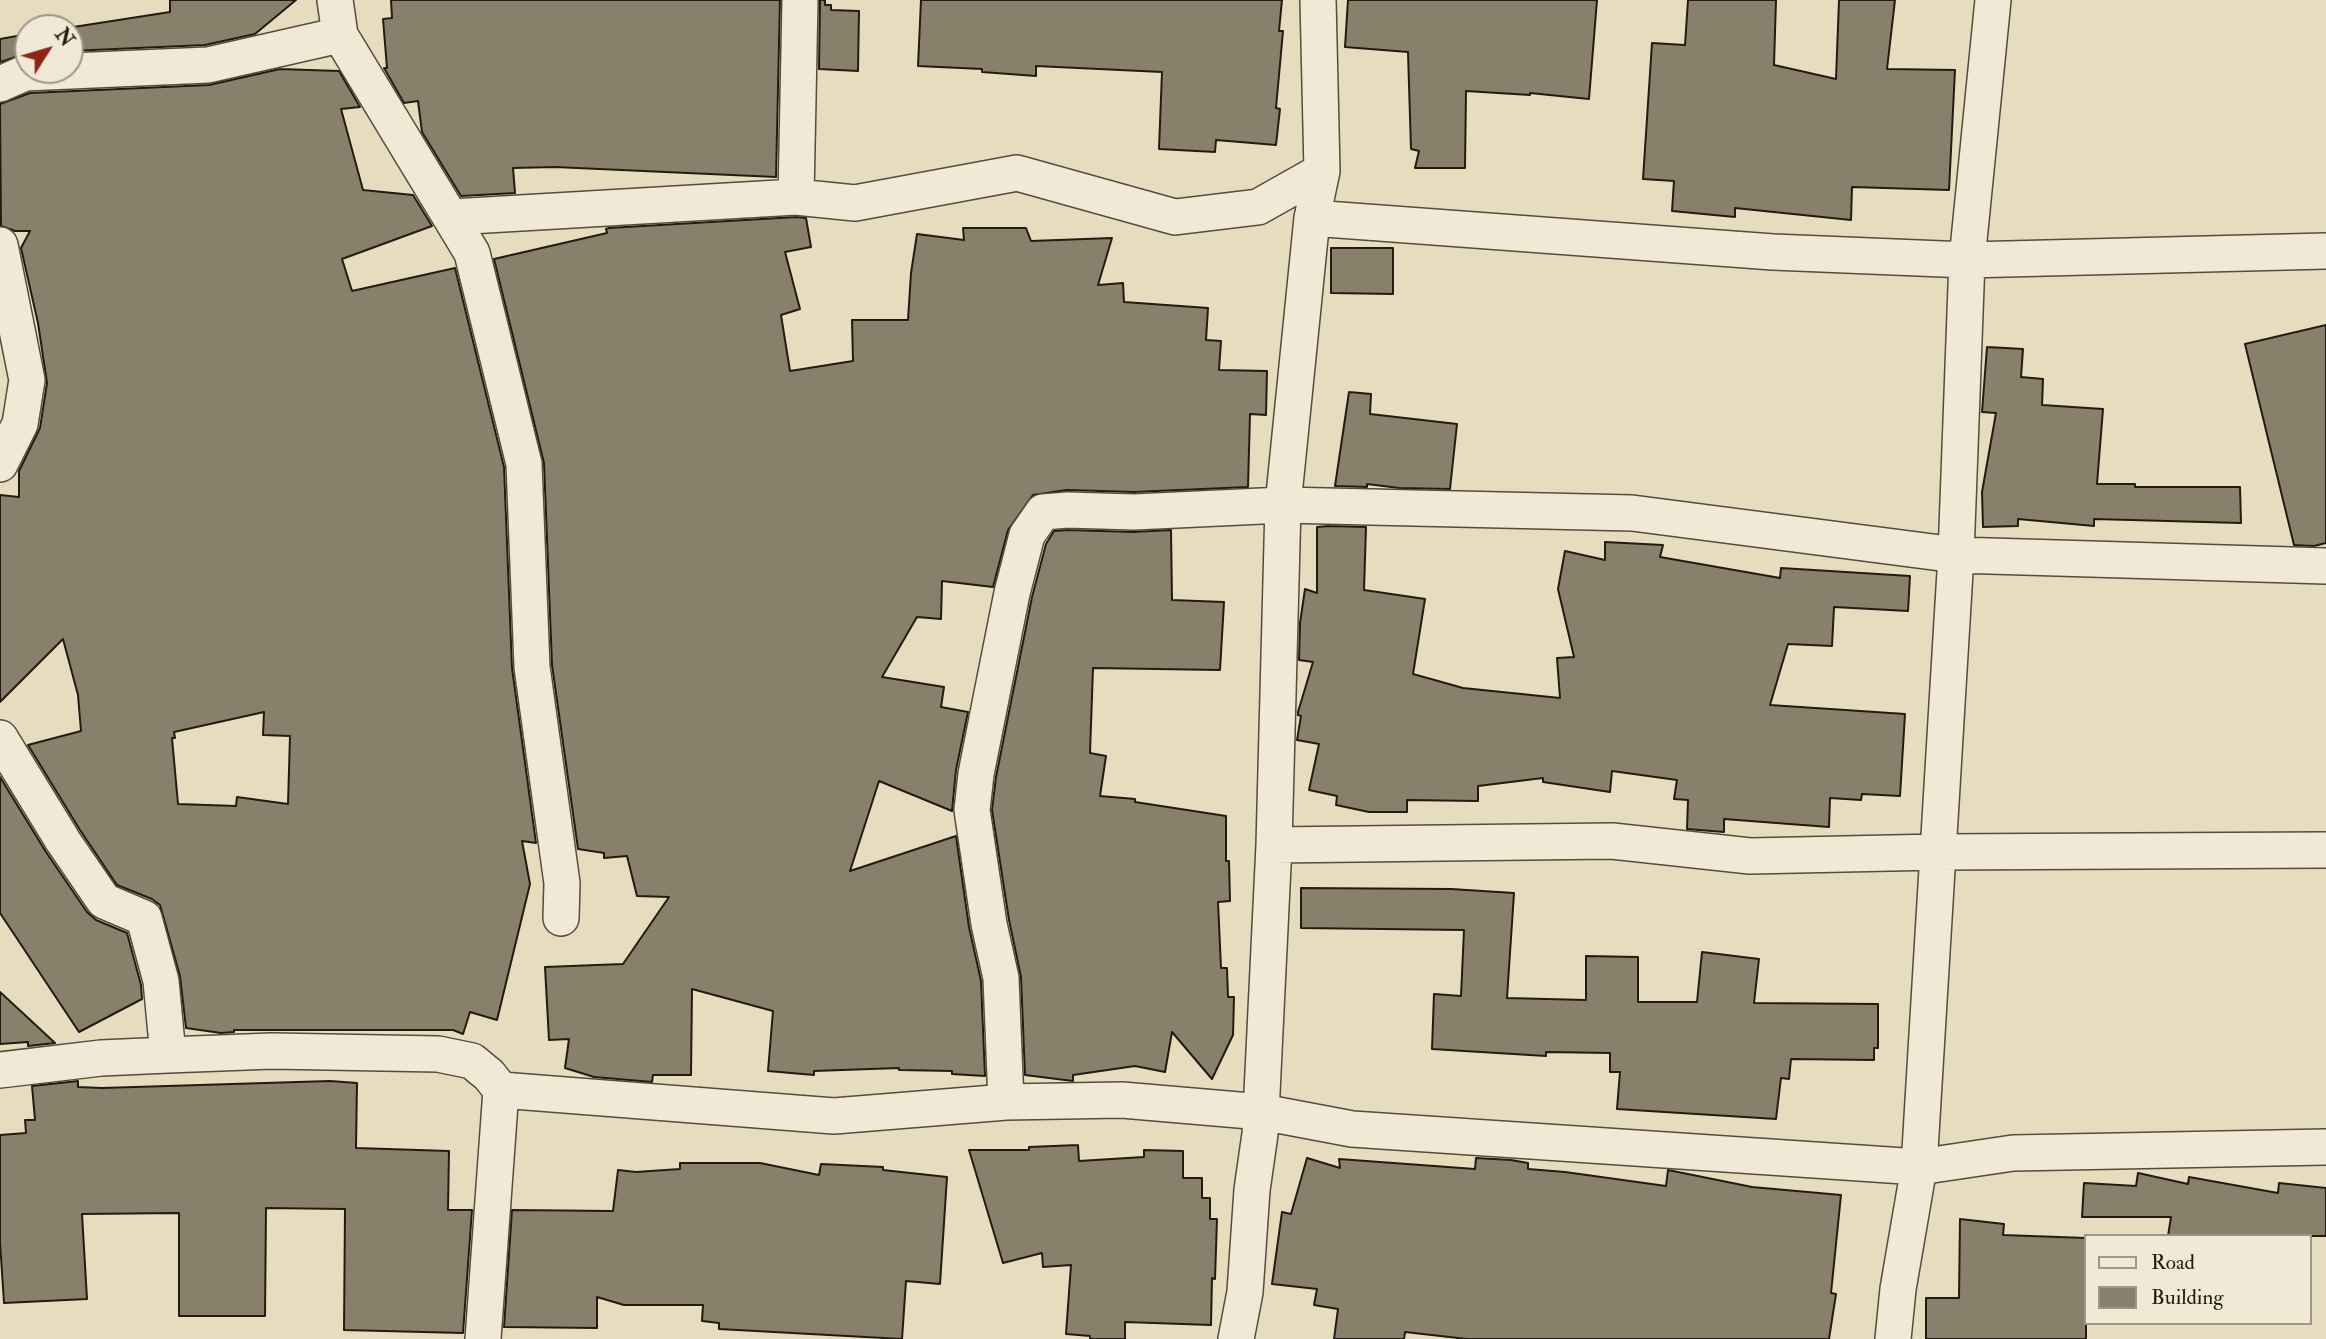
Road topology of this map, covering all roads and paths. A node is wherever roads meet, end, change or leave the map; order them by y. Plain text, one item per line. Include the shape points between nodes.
1 (335, 0) edge
2 (800, 0) edge
3 (1318, 0) edge
4 (1993, 0) edge
5 (340, 35) junction
6 (0, 84) edge
7 (1322, 171) junction
8 (796, 197) junction
9 (452, 217) junction
10 (1312, 218) junction
11 (0, 245) edge
12 (2326, 251) edge
13 (1967, 260) junction
14 (7, 316) edge
15 (0, 464) edge
16 (1283, 505) junction
17 (1956, 555) junction
18 (2326, 566) edge
19 (0, 738) edge
20 (1274, 845) junction
21 (2326, 850) edge
22 (1938, 852) junction
23 (561, 918) dead end
24 (168, 1055) junction
25 (0, 1070) edge
26 (501, 1090) junction
27 (1006, 1101) junction
28 (1262, 1112) junction
29 (2326, 1147) edge
30 (1919, 1167) junction
31 (483, 1339) edge
32 (1236, 1339) edge
33 (1893, 1339) edge

1 - 5 street
2 - 8 street
3 - 7 street
4 - 13 street
5 - 6 street via 208,65 25,73
5 - 9 street
7 - 8 street via 1258,207 1175,217 1017,173 855,203
7 - 10 street
8 - 9 street
9 - 23 street via 472,253 524,464 532,667 562,883
10 - 13 street via 1773,252
10 - 16 street
11 - 14 street
12 - 13 street
13 - 17 street
14 - 15 street via 27,380 20,424
16 - 17 street via 1632,513
16 - 20 street
16 - 27 street via 1134,512 1068,510 1043,513 1027,535 998,661 972,810 1001,978
17 - 18 street
17 - 22 street
19 - 24 street via 104,901 144,918 161,981
20 - 22 street via 1612,841 1750,856
20 - 28 street
21 - 22 street
22 - 30 street
24 - 25 street
24 - 26 street via 272,1051 438,1054 472,1061
26 - 27 street via 834,1116
26 - 31 street
27 - 28 street via 1122,1100
28 - 30 street via 1352,1129
28 - 32 street via 1245,1292
29 - 30 street via 2013,1153
30 - 33 street

